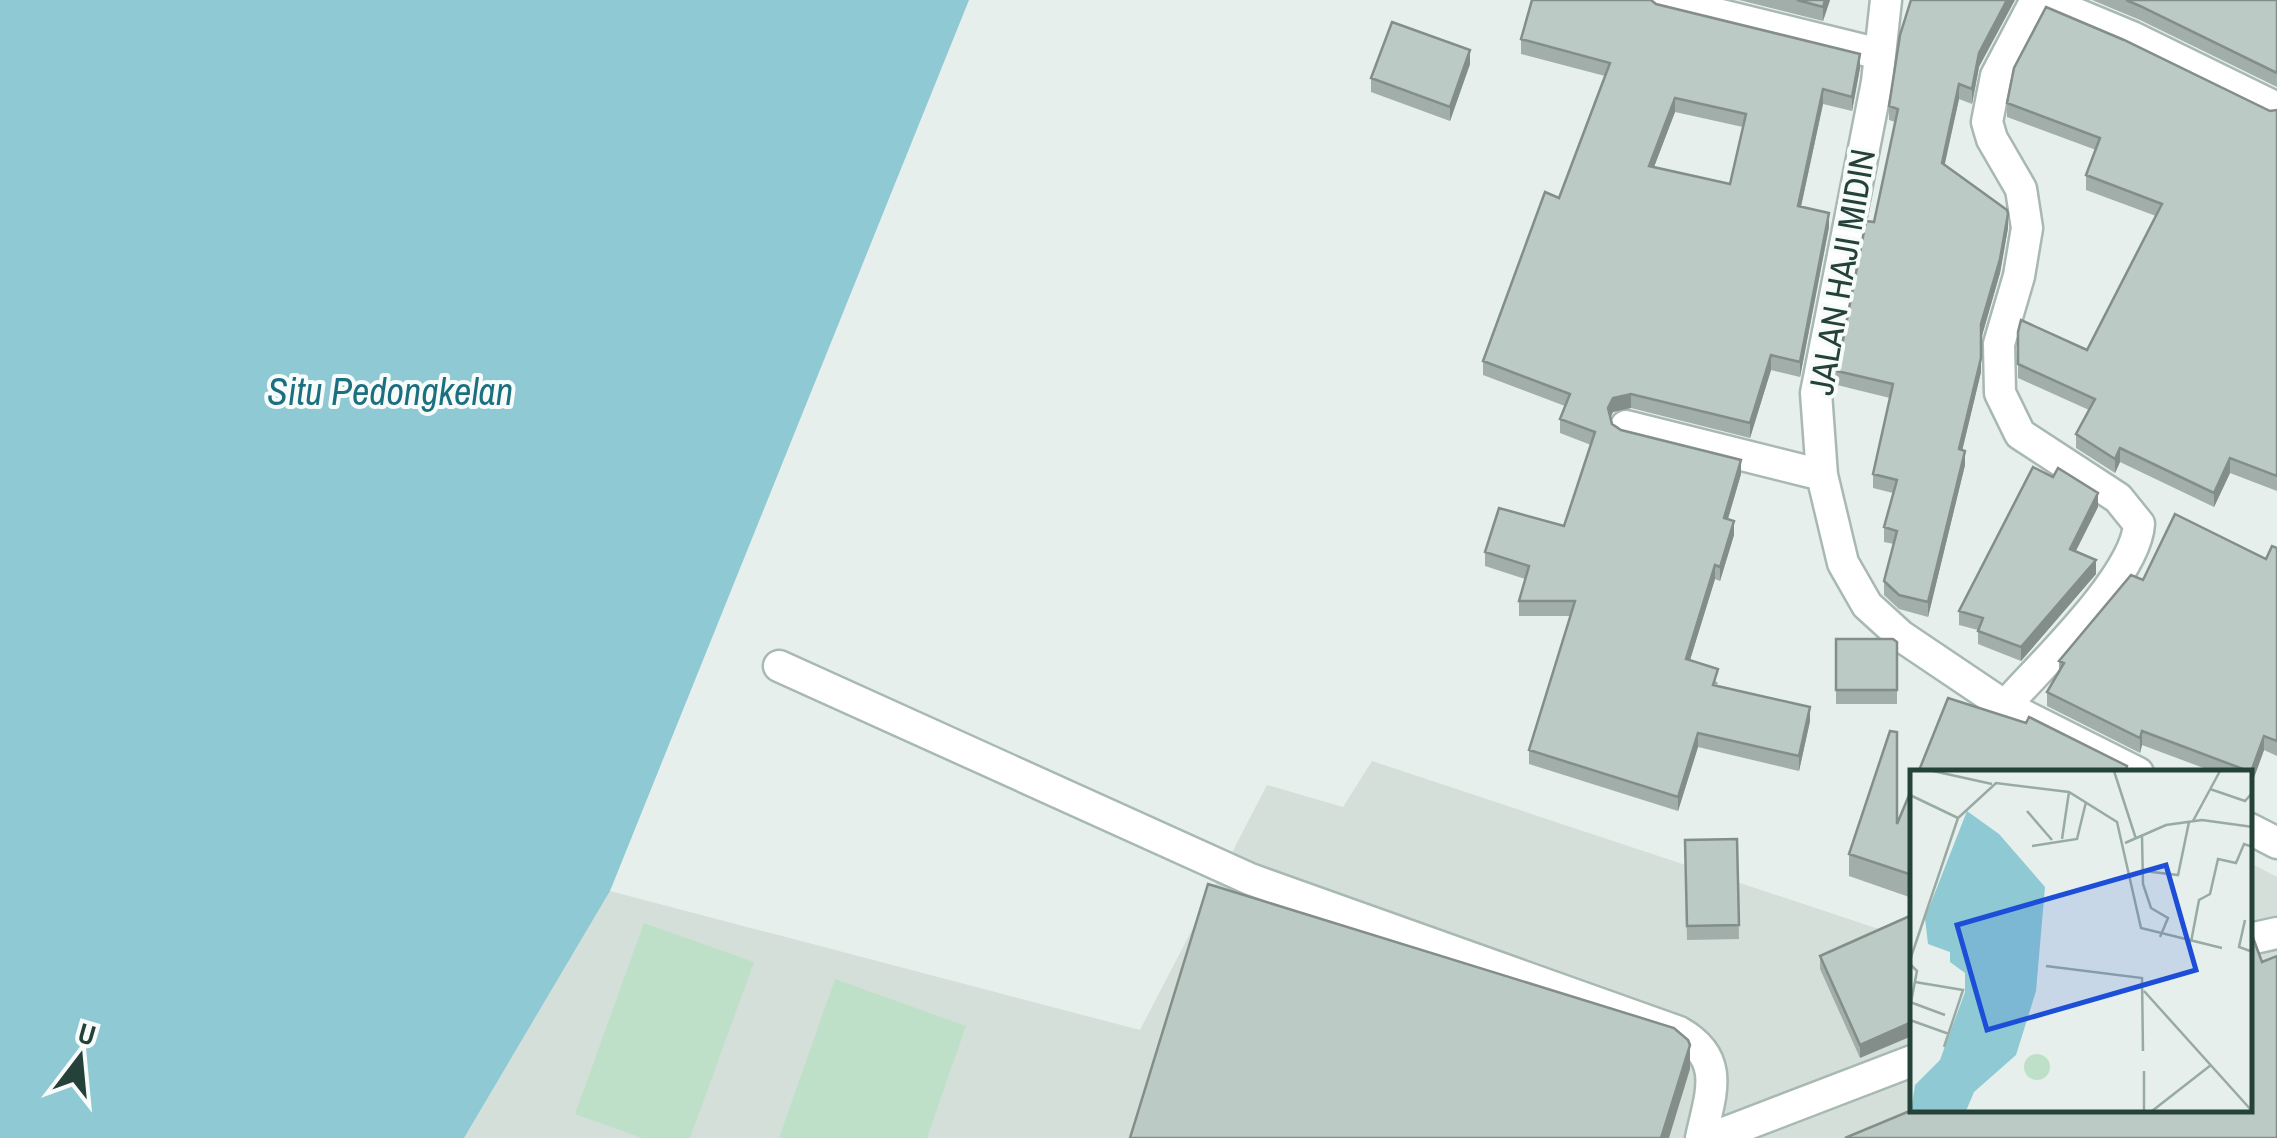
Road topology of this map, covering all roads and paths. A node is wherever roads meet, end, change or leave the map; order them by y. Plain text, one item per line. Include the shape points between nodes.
1 (1660, 0) edge
2 (1886, 0) edge
3 (2040, 0) edge
4 (1880, 54) junction
5 (2277, 108) edge
6 (1626, 426) dead end
7 (1822, 475) junction
8 (778, 666) dead end
9 (2005, 706) junction
10 (2132, 770) edge
11 (2252, 830) edge
12 (2277, 843) edge
13 (2277, 932) edge
14 (2252, 938) edge
15 (1910, 1062) edge
16 (1700, 1138) edge
17 (1711, 1138) edge

1 - 4 street
2 - 4 street, JALAN HAJI MIDIN
3 - 5 street
3 - 9 street via 1996,76 1987,122 2021,189 2027,228 1998,344 2000,393 2020,434 2118,498 2139,524 2138,541 2117,579
4 - 7 street, JALAN HAJI MIDIN via 1818,369
6 - 7 street
7 - 9 street, JALAN HAJI MIDIN via 1842,564 1867,605
8 - 16 street via 1250,879 1679,1032 1702,1050 1714,1079
9 - 10 street, JALAN HAJI MIDIN
11 - 12 street
13 - 14 street
15 - 17 street

